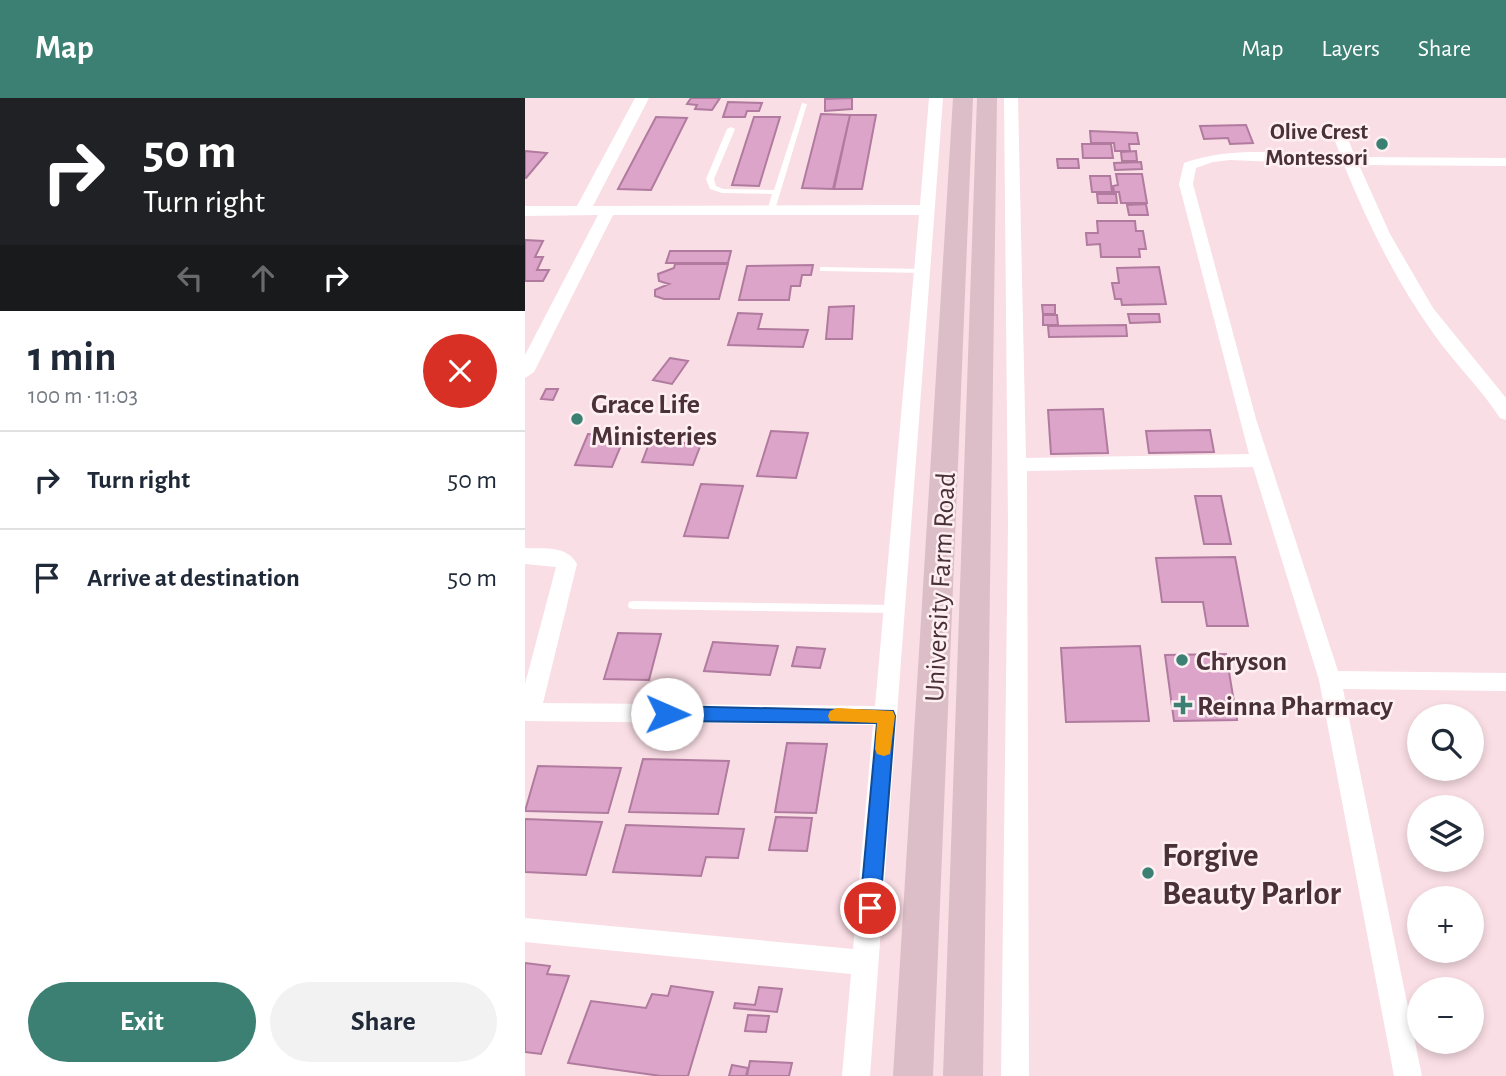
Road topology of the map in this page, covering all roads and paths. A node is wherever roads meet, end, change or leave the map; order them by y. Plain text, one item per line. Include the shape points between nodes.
1 (642, 98) edge
2 (936, 98) edge
3 (963, 98) edge
4 (987, 98) edge
5 (1011, 98) edge
6 (804, 104) dead end
7 (731, 129) dead end
8 (1338, 131) dead end
9 (1350, 161) junction
10 (1506, 162) edge
11 (778, 192) junction
12 (583, 210) junction
13 (927, 210) junction
14 (525, 211) edge
15 (608, 211) junction
16 (771, 211) junction
17 (823, 269) dead end
18 (922, 271) junction
19 (525, 372) edge
20 (1506, 414) edge
21 (1259, 460) junction
22 (1017, 465) junction
23 (525, 556) edge
24 (633, 605) dead end
25 (895, 609) junction
26 (1330, 680) junction
27 (1506, 682) edge
28 (527, 712) edge
29 (886, 716) junction
30 (525, 930) edge
31 (866, 963) junction
32 (856, 1076) edge
33 (913, 1076) edge
34 (963, 1076) edge
35 (1015, 1076) edge
36 (1408, 1076) edge

1 - 12 street
2 - 13 street
3 - 33 street, University Farm Road
4 - 34 street, University Farm Road
5 - 22 street
6 - 11 lane
7 - 11 lane via 710,180 713,187
8 - 9 street
9 - 10 street
9 - 20 street via 1405,276 1441,332 1498,396
9 - 21 street via 1230,156 1189,166 1186,184
11 - 16 lane
12 - 14 street
12 - 15 street
13 - 16 street
13 - 18 street
15 - 16 street
15 - 19 street
17 - 18 lane
18 - 25 street
21 - 22 street
21 - 26 street
22 - 35 street
23 - 28 street via 558,557 567,564
24 - 25 lane
25 - 29 street
26 - 27 street
26 - 36 street
28 - 29 street
29 - 31 street
30 - 31 street
31 - 32 street

